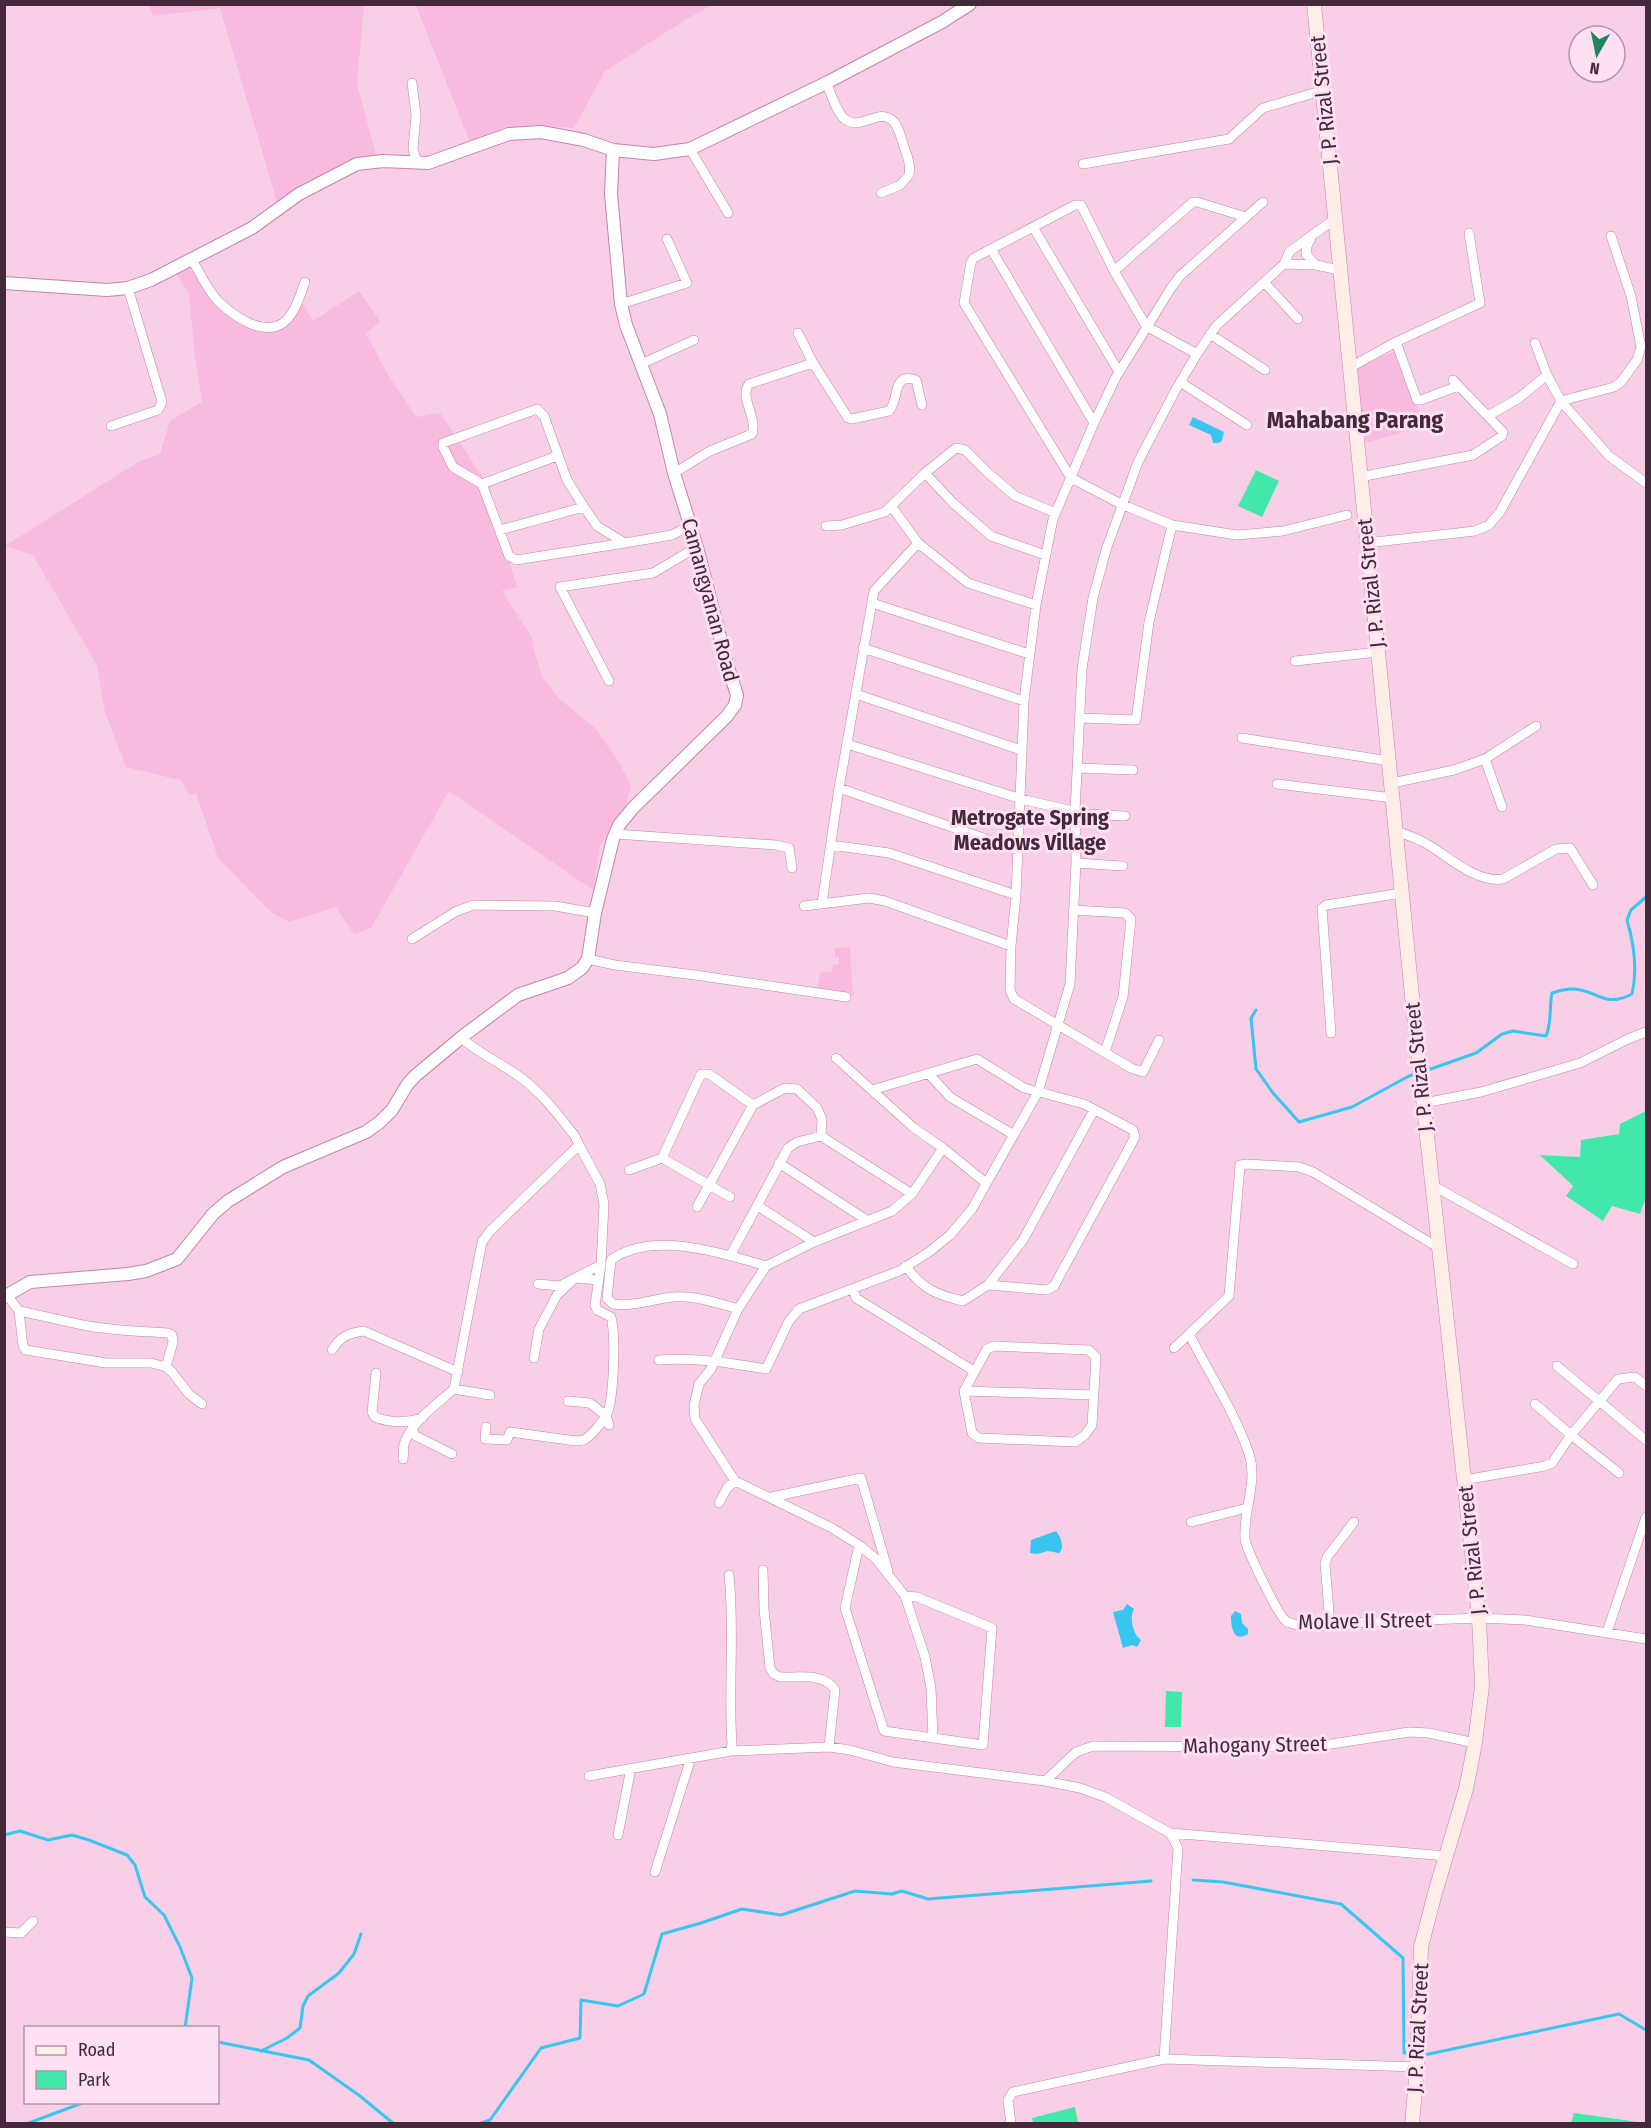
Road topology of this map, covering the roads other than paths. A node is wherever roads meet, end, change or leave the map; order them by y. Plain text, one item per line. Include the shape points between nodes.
1 (970, 4) edge
2 (1314, 4) edge
3 (412, 83) dead end
4 (826, 83) junction
5 (1324, 90) junction
6 (690, 149) junction
7 (613, 150) junction
8 (417, 163) junction
9 (1083, 164) dead end
10 (881, 193) dead end
11 (1263, 202) dead end
12 (728, 213) dead end
13 (1246, 217) junction
14 (1335, 219) junction
15 (1033, 227) junction
16 (1469, 233) dead end
17 (1312, 236) junction
18 (1611, 236) dead end
19 (667, 239) dead end
20 (991, 249) junction
21 (192, 260) junction
22 (1284, 264) junction
23 (1316, 265) junction
24 (1339, 270) junction
25 (1114, 271) junction
26 (305, 282) dead end
27 (1264, 282) junction
28 (4, 283) edge
29 (128, 288) junction
30 (621, 304) junction
31 (1298, 319) dead end
32 (1146, 326) junction
33 (798, 333) dead end
34 (1210, 334) junction
35 (694, 340) dead end
36 (1396, 342) junction
37 (1535, 342) dead end
38 (1197, 354) junction
39 (813, 363) junction
40 (641, 364) junction
41 (1349, 368) junction
42 (1265, 370) dead end
43 (1119, 372) junction
44 (1546, 375) junction
45 (1180, 382) junction
46 (1561, 401) junction
47 (922, 405) dead end
48 (1488, 416) junction
49 (1094, 423) junction
50 (1247, 425) dead end
51 (111, 426) dead end
52 (557, 456) junction
53 (674, 472) junction
54 (925, 473) junction
55 (1360, 477) junction
56 (1071, 478) junction
57 (1647, 483) edge
58 (482, 484) junction
59 (1121, 504) junction
60 (584, 507) junction
61 (892, 507) junction
62 (1056, 513) junction
63 (1347, 515) dead end
64 (691, 525) junction
65 (1172, 525) junction
66 (826, 526) dead end
67 (500, 530) junction
68 (625, 543) junction
69 (918, 543) junction
70 (1366, 543) junction
71 (697, 547) junction
72 (1045, 555) junction
73 (872, 603) junction
74 (1036, 605) junction
75 (863, 648) junction
76 (1378, 652) junction
77 (1029, 654) junction
78 (1295, 661) dead end
79 (609, 681) dead end
80 (856, 694) junction
81 (1024, 701) junction
82 (1081, 718) junction
83 (1536, 726) dead end
84 (1242, 738) dead end
85 (847, 744) junction
86 (1021, 750) junction
87 (1485, 759) junction
88 (1389, 761) junction
89 (1078, 768) junction
90 (1133, 770) dead end
91 (1392, 783) junction
92 (1277, 784) dead end
93 (839, 788) junction
94 (1393, 798) junction
95 (1021, 799) junction
96 (1502, 807) dead end
97 (1075, 812) junction
98 (1125, 816) dead end
99 (1396, 831) junction
100 (615, 834) junction
101 (831, 844) junction
102 (1018, 850) junction
103 (1076, 863) junction
104 (1123, 866) dead end
105 (792, 868) dead end
106 (1593, 885) dead end
107 (1402, 892) junction
108 (1016, 895) junction
109 (822, 903) junction
110 (804, 906) dead end
111 (1073, 910) junction
112 (595, 913) junction
113 (412, 939) dead end
114 (1011, 946) junction
115 (588, 959) junction
116 (846, 997) dead end
117 (1058, 1023) junction
118 (1647, 1032) edge
119 (1331, 1033) dead end
120 (460, 1038) junction
121 (1159, 1040) dead end
122 (1105, 1052) junction
123 (836, 1058) dead end
124 (928, 1073) junction
125 (872, 1090) junction
126 (1038, 1092) junction
127 (1423, 1097) junction
128 (753, 1105) junction
129 (1094, 1110) junction
130 (1014, 1135) junction
131 (821, 1136) junction
132 (579, 1145) junction
133 (943, 1148) junction
134 (663, 1158) junction
135 (780, 1163) junction
136 (628, 1170) dead end
137 (986, 1183) junction
138 (709, 1185) junction
139 (1432, 1185) junction
140 (912, 1194) junction
141 (730, 1197) dead end
142 (758, 1206) junction
143 (697, 1207) dead end
144 (868, 1221) junction
145 (814, 1242) junction
146 (1439, 1248) junction
147 (730, 1256) junction
148 (1573, 1264) dead end
149 (601, 1265) junction
150 (766, 1266) junction
151 (906, 1266) junction
152 (574, 1278) junction
153 (599, 1280) junction
154 (537, 1284) dead end
155 (988, 1285) junction
156 (853, 1289) junction
157 (6, 1296) edge
158 (738, 1309) junction
159 (19, 1311) junction
160 (1189, 1334) junction
161 (1174, 1348) dead end
162 (332, 1350) dead end
163 (534, 1358) dead end
164 (659, 1360) dead end
165 (715, 1360) junction
166 (1557, 1366) dead end
167 (166, 1367) junction
168 (974, 1371) junction
169 (458, 1372) junction
170 (376, 1373) dead end
171 (1647, 1386) edge
172 (454, 1389) junction
173 (964, 1391) junction
174 (490, 1395) dead end
175 (1094, 1395) junction
176 (568, 1401) dead end
177 (1599, 1402) junction
178 (202, 1404) dead end
179 (1535, 1404) dead end
180 (606, 1416) junction
181 (422, 1418) junction
182 (609, 1425) dead end
183 (486, 1427) dead end
184 (412, 1431) junction
185 (1571, 1435) junction
186 (1646, 1440) edge
187 (452, 1454) dead end
188 (404, 1458) dead end
189 (1619, 1473) dead end
190 (1464, 1480) junction
191 (735, 1481) junction
192 (772, 1497) junction
193 (719, 1503) dead end
194 (1247, 1508) junction
195 (1647, 1517) edge
196 (1191, 1522) dead end
197 (1354, 1522) dead end
198 (859, 1545) junction
199 (763, 1570) dead end
200 (729, 1575) dead end
201 (889, 1576) junction
202 (904, 1596) junction
203 (1479, 1618) junction
204 (1330, 1624) junction
205 (1607, 1632) junction
206 (1647, 1639) edge
207 (933, 1738) junction
208 (1475, 1743) junction
209 (829, 1747) junction
210 (731, 1751) junction
211 (691, 1758) junction
212 (631, 1768) junction
213 (589, 1776) dead end
214 (1045, 1781) junction
215 (1170, 1833) junction
216 (618, 1835) dead end
217 (1447, 1856) junction
218 (655, 1872) dead end
219 (33, 1921) dead end
220 (4, 1932) edge
221 (1164, 2059) junction
222 (1417, 2067) junction
223 (1011, 2124) edge
224 (1412, 2124) edge

1 - 4 street
2 - 5 main road, J. P. Rizal Street
3 - 8 street via 416,115 413,149
4 - 6 street
4 - 10 street via 849,122 881,116 894,122 898,129 909,162 909,175 900,185
5 - 9 street via 1263,108 1229,139
5 - 14 main road, J. P. Rizal Street
6 - 7 street via 654,154
6 - 12 street
7 - 8 street via 541,132 509,134 429,163
7 - 30 street, Camangyanan Road via 611,194
8 - 21 street via 383,161 357,165 299,194 252,228
11 - 13 street
13 - 25 street via 1193,202
13 - 32 street via 1180,276
14 - 17 street
14 - 24 main road, J. P. Rizal Street
15 - 20 street
15 - 25 street via 1081,205
15 - 43 street
16 - 36 street via 1480,303
17 - 22 street via 1290,251
17 - 23 street via 1306,254
18 - 46 street via 1631,296 1641,347 1637,360 1614,387
19 - 30 street via 687,283
20 - 49 street
20 - 56 street via 972,260 963,301
21 - 26 street via 215,298 261,328 283,323 292,314
21 - 29 street
22 - 23 street
22 - 27 street
23 - 24 street
24 - 41 main road, J. P. Rizal Street
25 - 32 street
27 - 31 street
27 - 34 street
28 - 29 street
29 - 51 street via 162,402 158,410
30 - 40 street, Camangyanan Road
32 - 38 street
32 - 43 street
33 - 39 street
34 - 38 street
34 - 42 street
35 - 40 street
36 - 41 street
36 - 48 street via 1417,400 1455,383
37 - 44 street
38 - 45 street
39 - 47 street via 848,418 889,411 897,386 909,378 916,380
39 - 53 street via 749,384 746,391 752,434 710,451
40 - 53 street, Camangyanan Road via 660,414
41 - 55 main road, J. P. Rizal Street
43 - 49 street
44 - 46 street
44 - 48 street via 1519,398
45 - 50 street
45 - 59 street
46 - 57 street via 1609,456
46 - 70 street via 1489,525 1475,531
48 - 55 street via 1503,434 1473,455
49 - 56 street
52 - 58 street
52 - 58 street via 544,416 537,409 443,443 453,467
52 - 60 street
53 - 64 street, Camangyanan Road
54 - 61 street
54 - 62 street via 960,448 1016,496
54 - 72 street via 991,536
55 - 70 main road, J. P. Rizal Street
56 - 59 street
56 - 62 street
58 - 67 street
59 - 65 street
59 - 82 street via 1093,598 1082,669
60 - 67 street
60 - 68 street via 597,526
61 - 66 street via 842,525
61 - 69 street
62 - 72 street
63 - 65 street via 1283,531 1237,535
64 - 68 street via 672,535
64 - 71 street, Camangyanan Road
65 - 82 street via 1149,622 1136,720
67 - 68 street via 509,556 516,560
69 - 73 street via 874,591
69 - 74 street via 968,582
70 - 76 main road, J. P. Rizal Street
71 - 79 street via 653,573 560,587
71 - 100 street, Camangyanan Road via 737,695 735,705 633,808
72 - 74 street
73 - 75 street
73 - 77 street
74 - 77 street
75 - 80 street
75 - 81 street
76 - 78 street
76 - 88 main road, J. P. Rizal Street
77 - 81 street
80 - 85 street
80 - 86 street
81 - 86 street
82 - 89 street
83 - 87 street
84 - 88 street
85 - 93 street
85 - 95 street
86 - 95 street
87 - 91 street
87 - 96 street
88 - 91 main road, J. P. Rizal Street
89 - 90 street
89 - 97 street
91 - 94 main road, J. P. Rizal Street
92 - 94 street
93 - 101 street
93 - 102 street
94 - 99 main road, J. P. Rizal Street
95 - 97 street
95 - 102 street
97 - 98 street
97 - 103 street
99 - 106 street via 1495,880 1556,849 1570,848
99 - 107 main road, J. P. Rizal Street
100 - 105 street via 776,845 789,848
100 - 112 street, Camangyanan Road
101 - 108 street via 889,853
101 - 109 street
102 - 108 street
103 - 104 street
103 - 111 street
107 - 119 street via 1322,908
107 - 127 main road, J. P. Rizal Street
108 - 114 street
109 - 110 street
109 - 114 street via 868,898
111 - 117 street via 1070,984
111 - 122 street via 1125,913 1131,920 1123,997
112 - 113 street via 555,906 473,905
112 - 115 street, Camangyanan Road
114 - 117 street via 1010,990 1014,999
115 - 116 street
115 - 120 street via 568,978 518,995
117 - 122 street
117 - 126 street
118 - 127 street via 1580,1063 1481,1092
120 - 132 street via 532,1087
120 - 157 street via 415,1076 380,1122 366,1132 283,1167 228,1201 177,1259 128,1274 30,1282
121 - 122 street via 1143,1072
123 - 125 street
124 - 125 street
124 - 126 street via 977,1059 1024,1088
124 - 130 street via 950,1097
125 - 133 street
126 - 129 street
126 - 130 street
127 - 139 main road, J. P. Rizal Street
128 - 131 street via 785,1088 797,1089 817,1108 822,1119
128 - 134 street via 709,1074 700,1074
128 - 138 street
129 - 155 street via 1023,1240
129 - 155 street via 1132,1130 1135,1137 1054,1286 1047,1290
130 - 137 street
131 - 135 street via 797,1142 788,1148
131 - 140 street
132 - 149 street via 600,1184 604,1204
132 - 169 street via 482,1242
133 - 137 street
133 - 140 street
134 - 136 street
134 - 138 street
135 - 142 street
135 - 144 street
137 - 151 street via 972,1209 950,1235
138 - 141 street
138 - 143 street
139 - 146 main road, J. P. Rizal Street
139 - 148 street
140 - 144 street via 892,1210
142 - 145 street
142 - 147 street
144 - 145 street
145 - 150 street
146 - 160 street via 1313,1172 1299,1167 1240,1165 1229,1296
146 - 190 main road, J. P. Rizal Street
147 - 150 street
147 - 158 street via 689,1247 650,1246 621,1252 611,1260 607,1298 622,1306 675,1297 706,1299
149 - 152 street
149 - 153 street
150 - 158 street
151 - 155 street via 936,1294 954,1299 963,1301
151 - 156 street
152 - 153 street
152 - 154 street via 560,1286
152 - 163 street via 557,1295 539,1329
153 - 180 street via 595,1305 611,1317 613,1325 611,1392
156 - 165 street via 799,1309 789,1320 766,1369
156 - 168 street via 856,1298
157 - 159 street
158 - 165 street
159 - 167 street via 23,1346 27,1350 106,1363
159 - 167 street via 82,1325 172,1335
160 - 161 street
160 - 194 street, Molave II Street via 1250,1457
162 - 169 street via 338,1339 364,1331
164 - 165 street
165 - 191 street via 699,1384 695,1419
166 - 177 street
167 - 178 street
168 - 173 street
168 - 175 street via 987,1349 994,1346 1089,1350 1096,1357
169 - 172 street
170 - 181 street via 372,1412 375,1418 399,1422
171 - 177 street via 1635,1377 1618,1379
172 - 174 street
172 - 181 street
173 - 175 street
173 - 175 street via 972,1433 979,1438 1074,1442 1092,1425
176 - 180 street via 590,1403
177 - 185 street
177 - 186 street
179 - 185 street
180 - 182 street
180 - 183 street via 585,1439 576,1441 510,1432 507,1440 485,1439
181 - 184 street
184 - 187 street
184 - 188 street via 404,1444
185 - 189 street
185 - 190 street via 1552,1463 1545,1466
190 - 203 main road, J. P. Rizal Street
191 - 192 street
191 - 193 street
192 - 198 street
192 - 201 street via 861,1478
194 - 196 street
194 - 204 street, Molave II Street via 1245,1540 1286,1622
195 - 205 street
197 - 204 street via 1325,1564
198 - 201 street
198 - 207 street via 845,1608 884,1731
199 - 209 street via 770,1668 780,1677 820,1678 831,1683 835,1690
200 - 210 street via 733,1626
201 - 202 street
202 - 207 street via 927,1667
202 - 207 street via 917,1597 992,1628 983,1745
203 - 204 street, Molave II Street
203 - 205 street, Molave II Street via 1525,1620
203 - 208 main road, J. P. Rizal Street via 1482,1686
205 - 206 street, Molave II Street
208 - 214 street, Mahogany Street via 1409,1732 1326,1745 1093,1746 1076,1752
208 - 217 main road, J. P. Rizal Street
209 - 210 street
209 - 214 street via 893,1762
210 - 211 street
211 - 212 street
211 - 218 street
212 - 213 street
212 - 216 street
214 - 215 street via 1105,1797
215 - 217 street
215 - 221 street via 1178,1848
217 - 222 main road, J. P. Rizal Street via 1421,1947
219 - 220 street via 21,1933
221 - 222 street
221 - 223 street via 1012,2092 1008,2100
222 - 224 main road, J. P. Rizal Street

